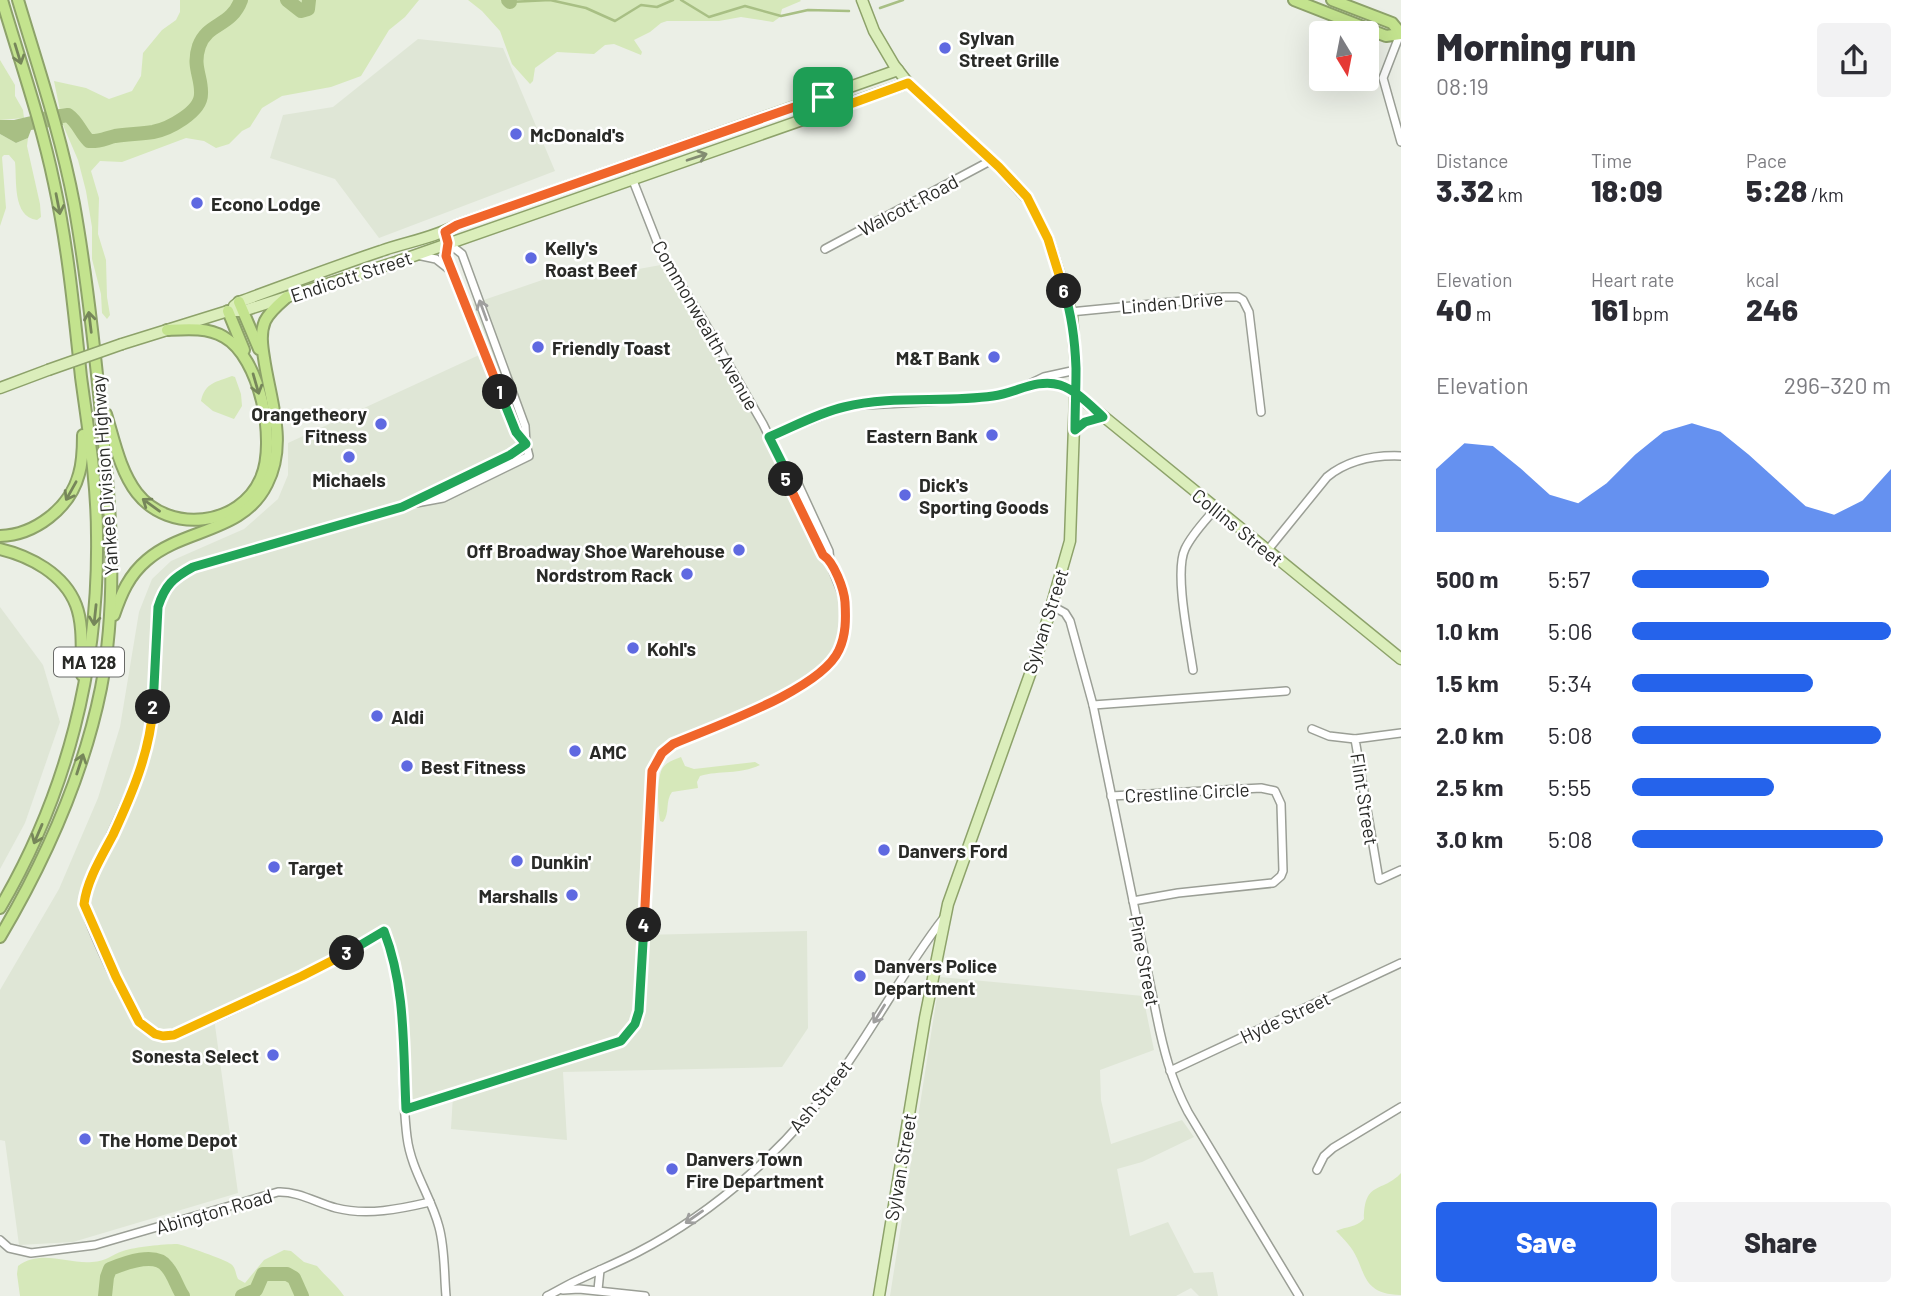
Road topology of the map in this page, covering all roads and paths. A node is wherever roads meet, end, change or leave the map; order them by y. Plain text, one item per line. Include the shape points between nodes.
1 (2, 0) edge
2 (18, 0) edge
3 (862, 0) edge
4 (1294, 0) edge
5 (1332, 0) edge
6 (1400, 34) edge
7 (886, 51) junction
8 (898, 70) junction
9 (882, 76) junction
10 (908, 83) junction
11 (823, 97) junction
12 (828, 112) junction
13 (1401, 142) edge
14 (992, 160) junction
15 (628, 166) junction
16 (632, 178) junction
17 (445, 232) junction
18 (448, 243) junction
19 (825, 249) dead end
20 (415, 255) junction
21 (453, 273) junction
22 (287, 297) junction
23 (241, 307) junction
24 (228, 311) junction
25 (1070, 312) junction
26 (167, 330) junction
27 (247, 358) junction
28 (265, 364) junction
29 (1076, 370) junction
30 (1035, 383) junction
31 (0, 388) edge
32 (1076, 394) junction
33 (99, 396) junction
34 (84, 401) junction
35 (1261, 412) dead end
36 (1103, 417) junction
37 (1075, 430) junction
38 (769, 437) junction
39 (526, 444) junction
40 (1401, 456) edge
41 (411, 503) junction
42 (1215, 509) junction
43 (0, 536) edge
44 (0, 549) edge
45 (1267, 551) junction
46 (1052, 606) junction
47 (108, 634) junction
48 (1401, 659) edge
49 (1193, 670) dead end
50 (1286, 691) dead end
51 (82, 698) junction
52 (1093, 705) junction
53 (1312, 729) dead end
54 (1401, 733) edge
55 (1356, 739) junction
56 (1111, 796) junction
57 (1401, 870) edge
58 (1133, 901) junction
59 (0, 908) edge
60 (944, 917) junction
61 (0, 937) edge
62 (1401, 963) edge
63 (1170, 1071) junction
64 (1401, 1107) edge
65 (406, 1109) junction
66 (1317, 1170) dead end
67 (430, 1202) junction
68 (0, 1240) edge
69 (600, 1270) junction
70 (598, 1290) junction
71 (555, 1292) junction
72 (446, 1296) edge
73 (547, 1296) edge
74 (645, 1296) edge
75 (878, 1296) edge
76 (1299, 1296) edge

1 -> 34 highway, Yankee Division Highway / MA 128 via 43,137 65,244
33 -> 2 highway, Yankee Division Highway / MA 128 via 77,224 58,133
3 - 7 main road, Sylvan Street
4 - 6 highway via 1386,36
5 - 6 highway via 1392,23
6 - 13 street via 1383,78
7 - 8 main road, Sylvan Street
7 - 9 main road
8 - 9 main road, Endicott Street
8 - 10 main road, Sylvan Street
9 - 11 main road, Endicott Street
10 - 12 main road, Endicott Street
10 - 14 main road, Sylvan Street
11 - 12 main road
11 - 15 main road, Endicott Street
16 -> 12 main road, Endicott Street
14 - 19 street, Walcott Road
14 - 25 main road, Sylvan Street via 1038,216
15 - 16 main road
15 - 17 main road, Endicott Street
16 - 18 main road, Endicott Street
16 - 38 street, Commonwealth Avenue via 666,264
17 - 18 main road
17 - 23 main road, Endicott Street via 374,253
18 - 20 main road, Endicott Street
18 - 21 street via 446,256
39 -> 18 street via 525,426 462,254
20 - 21 street via 441,261
20 - 22 main road, Endicott Street
21 - 39 street via 516,432
22 - 23 main road, Endicott Street
22 - 28 highway via 262,330
23 - 24 main road, Endicott Street
23 - 28 highway
24 - 26 main road, Endicott Street
24 - 27 highway
25 - 29 main road, Sylvan Street
25 - 35 street, Linden Drive via 1238,297 1249,312
26 - 27 highway via 217,333
26 - 31 main road, Endicott Street, bridge
27 -> 33 highway via 264,416 266,465 261,480 244,501 212,519 170,516 138,495 126,476
28 - 47 highway via 277,440 273,471 262,494 232,520 148,559 125,586
29 - 30 street
29 - 32 main road, Sylvan Street
30 - 32 street via 1059,384
30 - 38 street via 1013,393 982,398 846,406
32 - 36 main road, Collins Street
32 - 37 main road, Sylvan Street
33 - 47 highway, Yankee Division Highway / MA 128 via 112,541
34 -> 43 highway via 83,458 72,492 46,520
34 -> 51 highway, Yankee Division Highway / MA 128 via 97,533 96,601
36 - 37 main road
36 - 42 main road, Collins Street
37 - 46 main road, Sylvan Street via 1070,541
38 - 65 street, Commonwealth Avenue via 845,597 845,634 839,652 817,678 673,744 652,771 639,1011 629,1034 621,1041
39 - 41 street
39 - 41 street via 529,456 443,498
40 - 45 street via 1362,459 1338,468
41 - 65 street via 193,567 169,584 158,607 146,751 84,904 139,1022 163,1036 190,1029 302,976 384,931 402,1007
42 - 45 main road, Collins Street
42 - 49 street via 1189,542 1181,561
44 - 51 highway via 44,568 72,598 80,634
45 - 48 main road, Collins Street
46 - 52 street, Pine Street via 1070,621
46 - 60 main road, Sylvan Street
61 -> 47 highway, Yankee Division Highway / MA 128 via 46,853 82,762 101,687
50 - 52 street
51 -> 59 highway, Yankee Division Highway / MA 128 via 50,808
52 - 56 street, Pine Street
53 - 55 street
54 - 55 street, Flint Street
55 - 57 street, Flint Street via 1380,880
56 - 58 street, Pine Street
56 - 58 street, Crestline Circle via 1261,788 1275,791 1281,803 1283,871 1273,883
58 - 63 street, Pine Street
60 -> 69 street, Ash Street via 839,1075 772,1153 671,1233
60 - 75 main road, Sylvan Street
62 - 63 street, Hyde Street
63 - 76 street, Pine Street via 1188,1112
64 - 66 street via 1333,1148
65 - 67 street via 411,1156
67 - 68 street, Abington Road via 388,1210 352,1210 278,1192 71,1250 30,1253 9,1248
67 - 72 street via 440,1228
69 - 70 street
69 - 71 street, Ash Street
70 - 71 street
70 - 74 street
71 - 73 street, Ash Street

